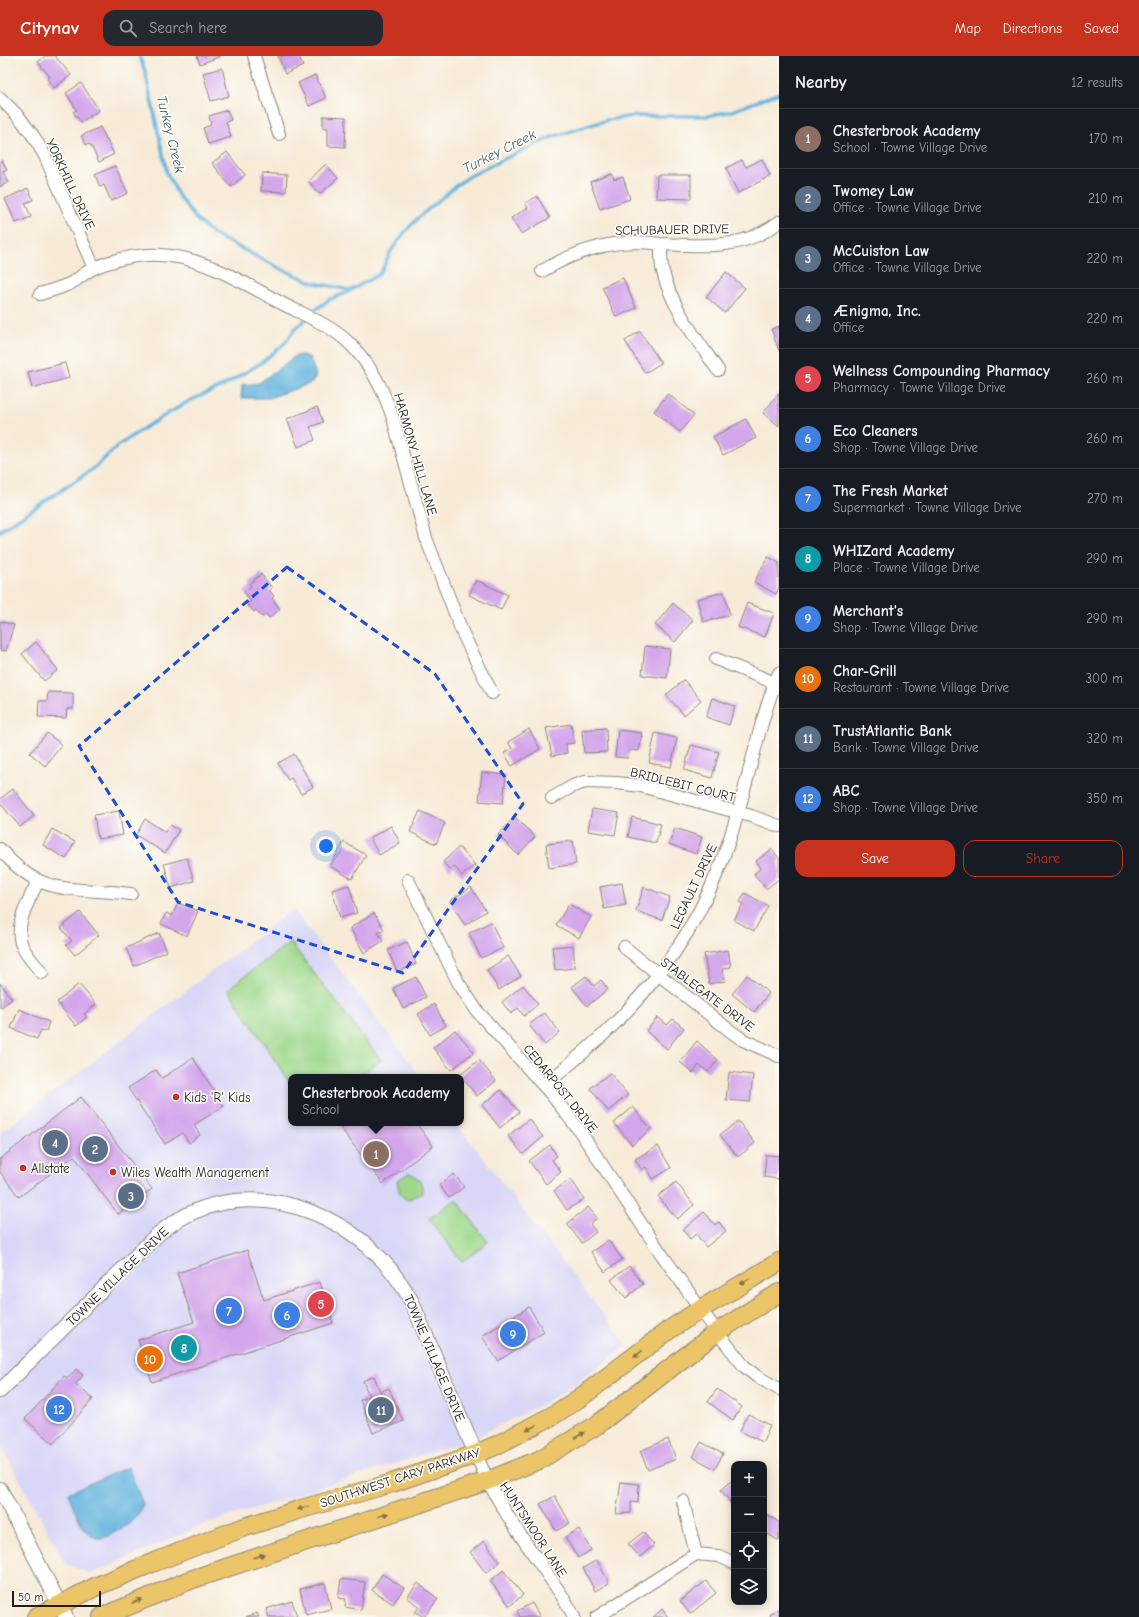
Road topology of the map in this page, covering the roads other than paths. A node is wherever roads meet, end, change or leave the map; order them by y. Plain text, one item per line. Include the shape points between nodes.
1 (254, 56) edge
2 (0, 98) edge
3 (279, 134) dead end
4 (779, 222) edge
5 (661, 244) junction
6 (94, 268) junction
7 (542, 271) dead end
8 (40, 294) dead end
9 (718, 370) dead end
10 (716, 659) dead end
11 (777, 678) edge
12 (492, 693) dead end
13 (552, 798) dead end
14 (738, 812) junction
15 (779, 826) edge
16 (0, 849) edge
17 (408, 880) dead end
18 (38, 881) junction
19 (131, 894) dead end
20 (624, 947) dead end
21 (42, 973) dead end
22 (659, 975) junction
23 (779, 1056) edge
24 (544, 1086) junction
25 (779, 1262) edge
26 (779, 1293) edge
27 (700, 1309) junction
28 (717, 1332) junction
29 (779, 1389) edge
30 (0, 1391) edge
31 (476, 1454) junction
32 (486, 1480) junction
33 (0, 1489) edge
34 (683, 1501) dead end
35 (696, 1554) junction
36 (731, 1561) edge
37 (62, 1611) edge
38 (36, 1617) edge
39 (102, 1617) edge
40 (574, 1617) edge
41 (597, 1617) edge

1 - 3 street
2 - 6 street, YORKHILL DRIVE via 34,137
4 - 5 street, SCHUBAUER DRIVE via 745,241 716,245
5 - 7 street, SCHUBAUER DRIVE via 636,242 594,247 568,256
5 - 9 street via 662,268 676,306
6 - 8 street, HARMONY HILL LANE via 69,284
6 - 12 street, HARMONY HILL LANE via 118,260 147,255 167,255 211,267 328,327 348,342 374,374 385,395 426,538 463,634
10 - 11 street
11 - 14 street, LEGAULT DRIVE via 762,722
13 - 14 street, BRIDLEBIT COURT via 585,782 617,783 641,786
14 - 15 street, BRIDLEBIT COURT
14 - 22 street, LEGAULT DRIVE via 717,874 702,906
16 - 18 street via 20,869
17 - 24 street, CEDARPOST DRIVE via 468,998
18 - 19 street via 57,888
18 - 21 street via 23,915 19,933 21,943
20 - 22 street, STABLEGATE DRIVE
22 - 23 street, STABLEGATE DRIVE via 743,1040
22 - 24 street, LEGAULT DRIVE via 616,1023
24 - 27 street, CEDARPOST DRIVE via 579,1130
25 -> 27 main road, SOUTHWEST CARY PARKWAY
26 - 28 main road
27 - 28 street, CEDARPOST DRIVE
27 -> 31 main road, SOUTHWEST CARY PARKWAY via 552,1416
28 - 29 street, CEDARPOST DRIVE via 744,1366
32 -> 28 main road via 539,1460 597,1425
30 - 31 street, TOWNE VILLAGE DRIVE via 161,1231 196,1211 216,1204 267,1200 326,1218 357,1237 389,1266 411,1300
31 - 32 street, HUNTSMOOR LANE
31 -> 37 main road, SOUTHWEST CARY PARKWAY via 392,1483 242,1528 97,1586
39 -> 32 main road via 190,1580
32 - 40 street, HUNTSMOOR LANE
33 - 37 street
34 - 35 street
35 - 36 street via 719,1556
35 - 41 street
37 - 38 main road, SOUTHWEST CARY PARKWAY

